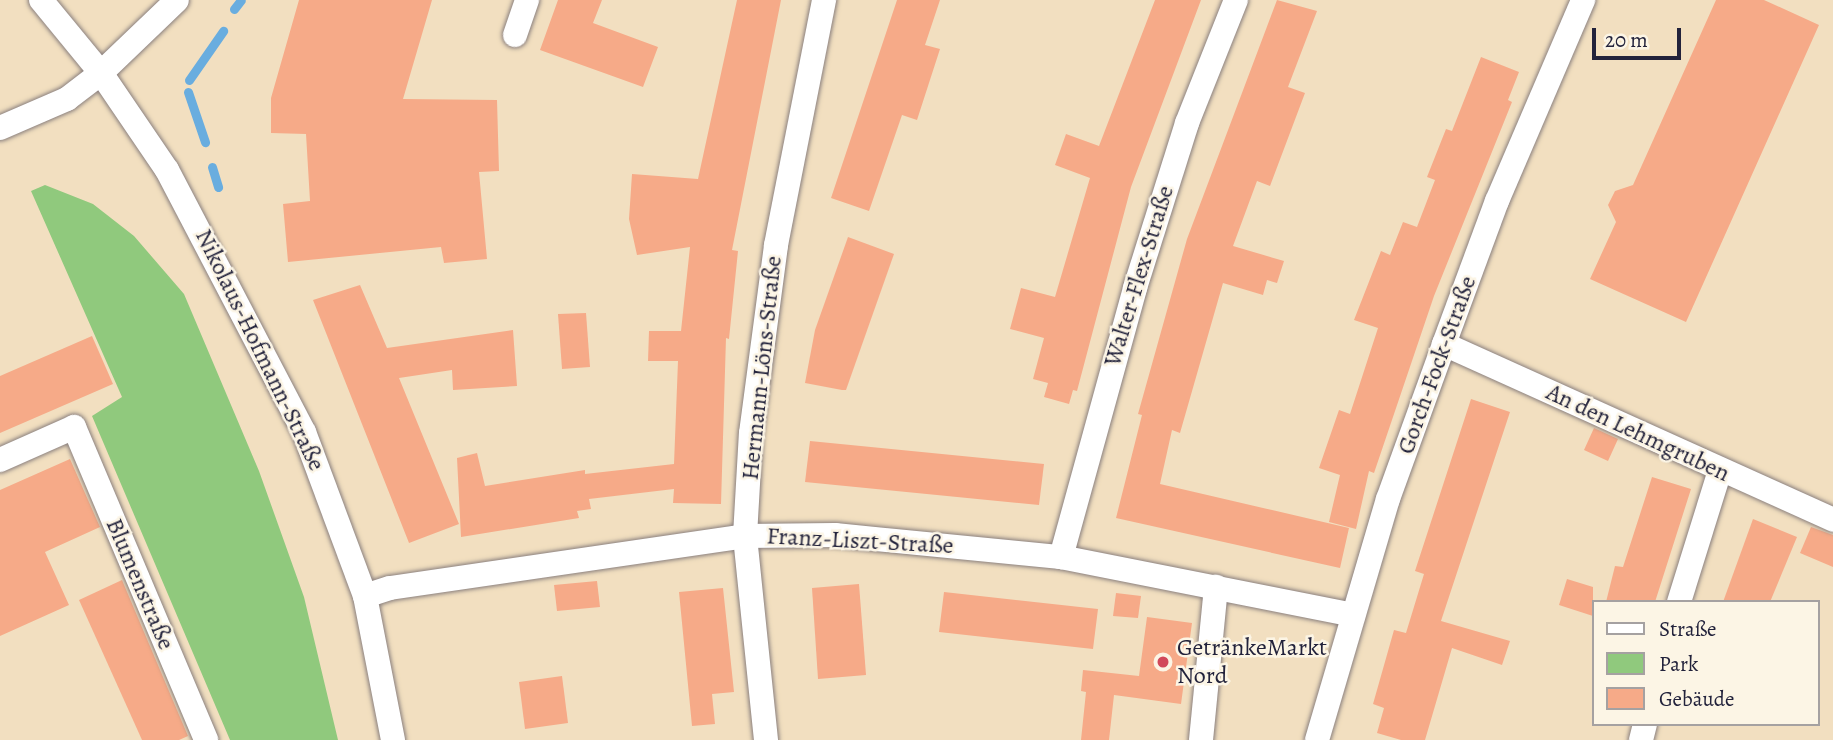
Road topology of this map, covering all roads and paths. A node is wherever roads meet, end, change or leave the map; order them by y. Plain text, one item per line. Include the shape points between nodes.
1 (41, 0) edge
2 (177, 0) edge
3 (527, 0) edge
4 (824, 0) edge
5 (1236, 0) edge
6 (1583, 0) edge
7 (515, 35) dead end
8 (101, 73) junction
9 (0, 128) edge
10 (1444, 344) junction
11 (0, 460) edge
12 (1720, 470) junction
13 (1833, 520) edge
14 (745, 536) junction
15 (1061, 557) junction
16 (1216, 587) junction
17 (365, 596) junction
18 (1680, 600) edge
19 (1353, 615) junction
20 (206, 740) edge
21 (393, 740) edge
22 (766, 740) edge
23 (1201, 740) edge
24 (1317, 740) edge

1 - 8 street, Nikolaus-Hofmann-Straße
2 - 8 street
3 - 7 street
4 - 14 street, Hermann-Löns-Straße via 774,259 751,433
5 - 15 street, Walter-Flex-Straße via 1187,123 1135,288
6 - 10 street, Gorch-Fock-Straße via 1497,201
8 - 9 street via 67,99
8 - 17 street, Nikolaus-Hofmann-Straße via 167,170 264,348 309,444
10 - 12 street, An den Lehmgruben
10 - 19 street, Gorch-Fock-Straße via 1388,499
11 - 20 street, Blumenstraße via 75,427
12 - 13 street, An den Lehmgruben
12 - 18 street
14 - 15 street, Franz-Liszt-Straße via 835,535
14 - 17 street, Franz-Liszt-Straße via 390,588
14 - 22 street, Hermann-Löns-Straße
15 - 16 street, Franz-Liszt-Straße
16 - 19 street, Franz-Liszt-Straße
16 - 23 street
17 - 21 street, Nikolaus-Hofmann-Straße
19 - 24 street, Gorch-Fock-Straße

